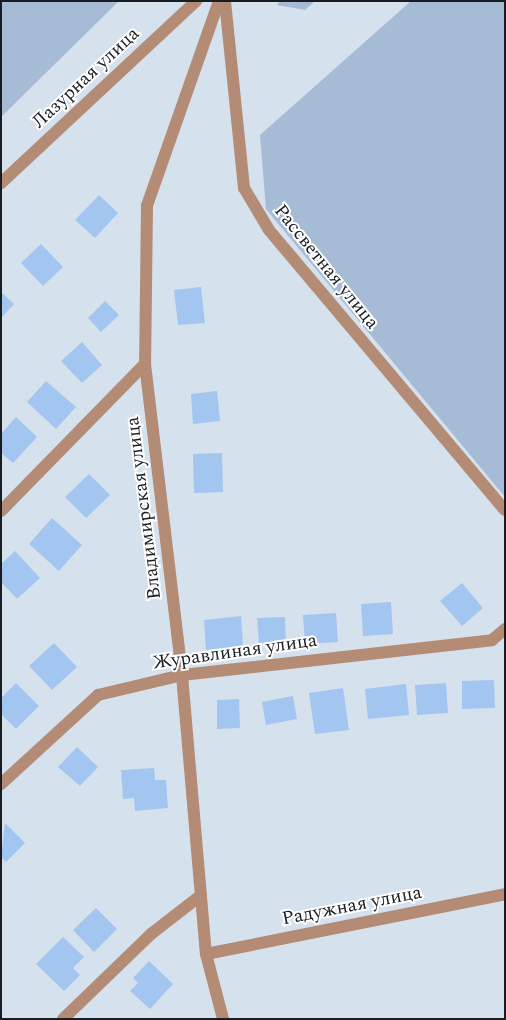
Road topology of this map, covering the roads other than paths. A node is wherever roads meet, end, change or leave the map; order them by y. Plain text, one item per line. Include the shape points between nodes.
1 (196, 1) edge
2 (219, 1) edge
3 (225, 1) edge
4 (1, 183) edge
5 (145, 364) junction
6 (505, 510) edge
7 (1, 511) edge
8 (505, 629) edge
9 (182, 675) junction
10 (1, 784) edge
11 (505, 894) edge
12 (200, 896) junction
13 (206, 954) junction
14 (63, 1019) edge
15 (223, 1019) edge

1 - 4 street, Лазурная улица
2 - 5 street, Владимирская улица via 148,206
3 - 6 street, Рассветная улица via 244,188 269,230
5 - 7 street
5 - 9 street, Владимирская улица
8 - 9 street, Журавлиная улица via 492,640
9 - 10 street, Журавлиная улица via 98,695
9 - 12 street, Владимирская улица
11 - 13 street, Радужная улица
12 - 13 street, Владимирская улица
12 - 14 street via 152,934
13 - 15 street, Владимирская улица

